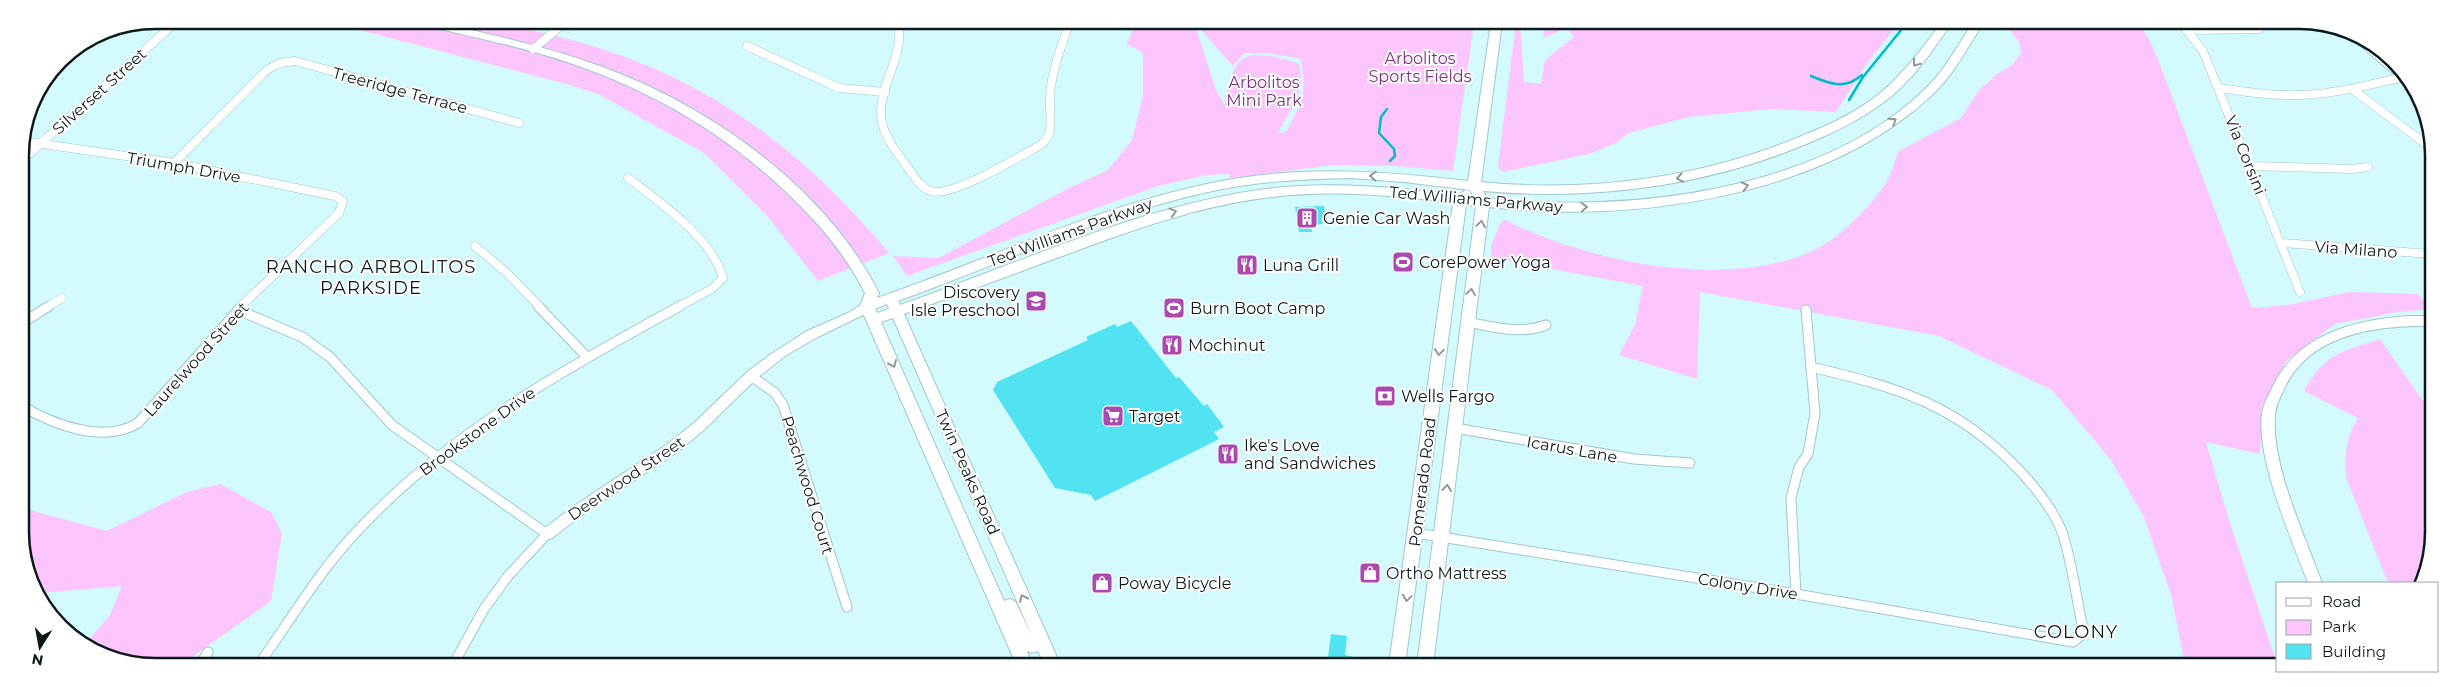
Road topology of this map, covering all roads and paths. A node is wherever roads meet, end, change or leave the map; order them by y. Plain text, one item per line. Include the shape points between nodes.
1 (168, 29) edge
2 (455, 29) edge
3 (557, 29) edge
4 (899, 29) edge
5 (1068, 29) edge
6 (1495, 29) edge
7 (1941, 29) edge
8 (1974, 29) edge
9 (2186, 29) edge
10 (747, 46) dead end
11 (533, 49) junction
12 (2399, 78) edge
13 (2219, 88) junction
14 (2352, 89) junction
15 (884, 92) junction
16 (518, 123) dead end
17 (29, 142) edge
18 (40, 144) junction
19 (2424, 144) edge
20 (29, 154) edge
21 (174, 163) junction
22 (2250, 166) junction
23 (2368, 167) dead end
24 (628, 178) dead end
25 (1474, 186) junction
26 (1460, 200) junction
27 (343, 201) joint
28 (1483, 202) junction
29 (2282, 243) junction
30 (474, 246) dead end
31 (2425, 254) edge
32 (2300, 292) dead end
33 (62, 298) dead end
34 (891, 298) junction
35 (868, 308) junction
36 (238, 310) junction
37 (1806, 310) dead end
38 (896, 312) junction
39 (29, 319) edge
40 (2425, 321) edge
41 (1467, 322) junction
42 (1546, 325) dead end
43 (587, 357) junction
44 (1811, 367) junction
45 (751, 376) junction
46 (29, 409) edge
47 (1455, 428) junction
48 (437, 456) junction
49 (1690, 463) dead end
50 (958, 514) junction
51 (1416, 533) junction
52 (547, 534) junction
53 (1441, 537) junction
54 (2315, 582) edge
55 (1796, 594) junction
56 (847, 607) dead end
57 (1043, 642) junction
58 (208, 652) dead end
59 (204, 658) edge
60 (263, 658) edge
61 (457, 658) edge
62 (1021, 658) edge
63 (1050, 658) edge
64 (1398, 658) edge
65 (1426, 658) edge

1 - 18 street, Silverset Street
2 - 11 main road, Twin Peaks Road
3 - 11 street
4 - 15 street via 900,42
5 - 15 street via 1053,73 1050,136 1042,144 947,191 936,193 921,185 891,142 882,124
6 - 25 main road
7 -> 25 main road, Ted Williams Parkway via 1908,74 1888,93 1847,120 1803,142 1750,160 1658,182 1554,190
28 -> 8 main road, Ted Williams Parkway via 1558,208 1652,203 1714,194 1786,174 1827,159 1906,112 1931,90
9 - 13 street, Via Corsini via 2203,51
10 - 15 street via 839,88
11 - 35 main road, Twin Peaks Road via 602,70 657,94 707,121 767,165 841,242 865,277
12 - 14 street
13 - 14 street via 2310,94
13 - 22 street, Via Corsini
14 - 19 street
16 - 21 street, Treeridge Terrace via 295,61 280,62 268,68
17 - 18 street, Triumph Drive
18 - 20 street, Silverset Street
18 - 21 street, Triumph Drive
21 - 27 street, Triumph Drive via 335,196
22 - 23 street
22 - 29 street, Via Corsini
24 - 43 street, Brookstone Drive via 660,201 705,245 723,272 723,278 713,288
25 - 26 main road
25 - 28 main road
25 -> 34 main road, Ted Williams Parkway via 1392,177 1325,175 1272,178 1210,188 1144,204
26 - 28 main road, Ted Williams Parkway
38 -> 26 main road, Ted Williams Parkway via 1144,221 1219,201 1284,191 1342,189
26 -> 51 main road, Pomerado Road
27 - 36 street, Laurelwood Street via 339,213
41 -> 28 main road, Pomerado Road
29 - 31 street, Via Milano
29 - 32 street, Via Corsini
30 - 43 street via 508,273
33 - 39 street
34 - 35 main road, Ted Williams Parkway
34 - 38 main road, Twin Peaks Road
35 - 38 main road, Ted Williams Parkway
35 - 45 street, Deerwood Street via 804,339 775,356
35 -> 50 main road, Twin Peaks Road
36 - 46 street, Laurelwood Street via 147,415 128,428 112,432 66,424
36 - 48 street via 302,337 330,357 392,425
37 - 44 street
57 -> 38 main road, Twin Peaks Road
40 - 54 street via 2379,323 2344,331 2308,350 2279,382 2268,414 2270,443 2278,478
41 - 42 street via 1525,331
41 - 47 main road, Pomerado Road
43 - 48 street, Brookstone Drive
44 - 55 street via 1815,413 1808,454 1799,468 1792,498
44 - 55 street, Colony Drive via 1906,391 1955,415 2010,458 2042,496 2061,532 2084,633 2073,642
45 - 52 street, Deerwood Street via 681,441 580,508
45 - 56 street, Peachwood Court via 774,393 783,406
47 - 49 street, Icarus Lane via 1634,459
53 -> 47 main road, Pomerado Road
48 - 52 street
48 - 60 street, Brookstone Drive via 364,524 327,567
50 - 57 main road via 970,524 984,549 1025,642 1032,646
50 - 62 main road, Twin Peaks Road
51 - 53 street, Colony Drive
51 -> 64 main road, Pomerado Road
52 - 61 street, Deerwood Street via 508,576 484,609
53 - 55 street, Colony Drive
53 - 65 main road, Pomerado Road
57 - 63 main road, Twin Peaks Road
58 - 59 street

